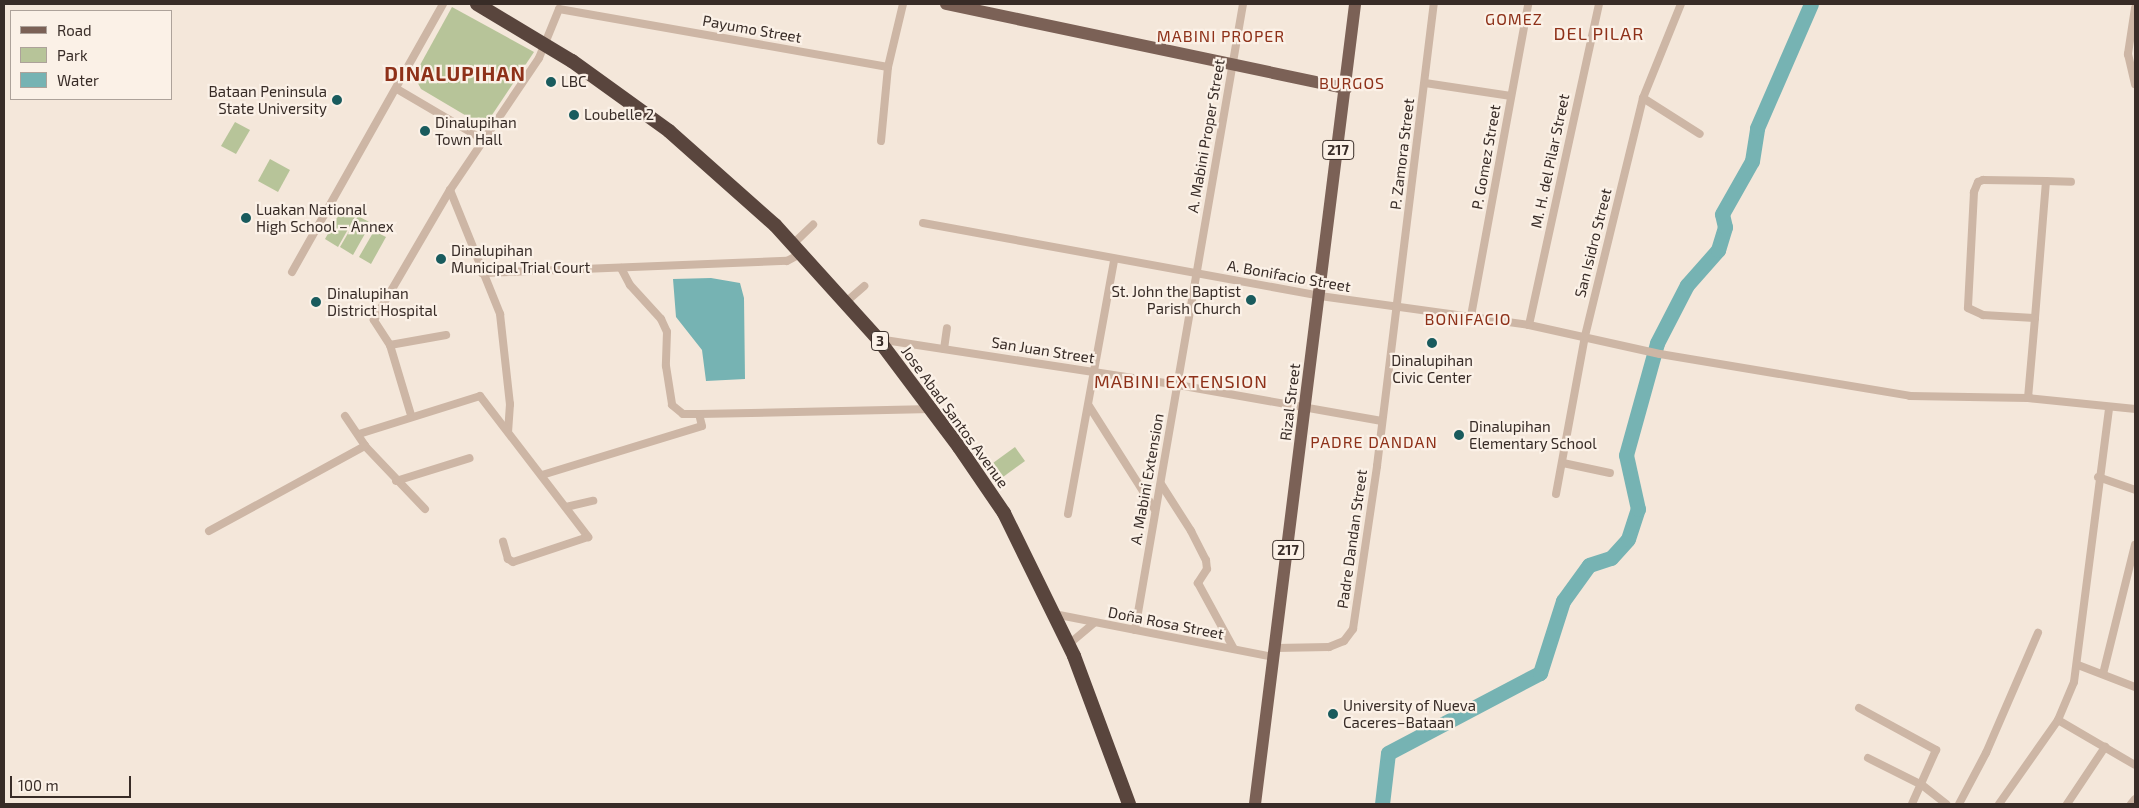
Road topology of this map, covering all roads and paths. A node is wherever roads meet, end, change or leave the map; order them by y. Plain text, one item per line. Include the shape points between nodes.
1 (443, 4) edge
2 (477, 4) edge
3 (903, 4) edge
4 (946, 4) edge
5 (1243, 4) edge
6 (1354, 4) edge
7 (1434, 4) edge
8 (1528, 4) edge
9 (1599, 4) edge
10 (1680, 4) edge
11 (2135, 8) edge
12 (546, 44) junction
13 (1232, 62) junction
14 (888, 67) junction
15 (1425, 83) junction
16 (2135, 84) edge
17 (1346, 88) junction
18 (397, 89) junction
19 (1511, 96) junction
20 (1643, 98) junction
21 (1700, 134) dead end
22 (484, 140) junction
23 (881, 141) dead end
24 (2046, 181) junction
25 (2071, 182) dead end
26 (450, 190) junction
27 (923, 223) dead end
28 (813, 225) dead end
29 (797, 248) junction
30 (1114, 260) junction
31 (621, 268) junction
32 (292, 272) dead end
33 (482, 273) junction
34 (1196, 273) junction
35 (864, 286) dead end
36 (1320, 296) junction
37 (847, 301) junction
38 (1396, 308) junction
39 (1471, 316) junction
40 (2035, 318) junction
41 (1529, 324) junction
42 (947, 328) dead end
43 (446, 335) dead end
44 (1585, 336) junction
45 (878, 339) junction
46 (390, 345) junction
47 (944, 349) junction
48 (1094, 372) junction
49 (1178, 385) junction
50 (2028, 398) junction
51 (1089, 406) junction
52 (1306, 408) junction
53 (2109, 408) junction
54 (932, 409) junction
55 (2135, 409) edge
56 (699, 414) junction
57 (411, 415) junction
58 (345, 416) dead end
59 (1382, 421) junction
60 (508, 431) junction
61 (358, 434) junction
62 (365, 446) junction
63 (470, 458) dead end
64 (1562, 463) junction
65 (1610, 473) dead end
66 (542, 475) junction
67 (2098, 477) junction
68 (396, 481) junction
69 (1161, 484) junction
70 (2135, 490) edge
71 (1556, 494) dead end
72 (593, 501) dead end
73 (566, 507) junction
74 (425, 509) dead end
75 (1155, 510) junction
76 (1068, 514) dead end
77 (209, 531) dead end
78 (503, 542) dead end
79 (2135, 545) edge
80 (1054, 614) junction
81 (1094, 623) junction
82 (1134, 630) junction
83 (2038, 633) dead end
84 (1069, 644) junction
85 (1234, 649) junction
86 (1275, 652) junction
87 (2078, 665) junction
88 (2103, 674) junction
89 (2135, 686) edge
90 (1859, 708) dead end
91 (2058, 720) junction
92 (2105, 747) junction
93 (1868, 758) dead end
94 (2135, 765) edge
95 (1922, 785) junction
96 (2135, 799) edge
97 (1943, 803) edge
98 (1129, 804) edge
99 (1255, 804) edge
100 (1912, 804) edge
101 (1959, 804) edge
102 (2000, 804) edge
103 (2066, 804) edge
104 (2131, 804) edge

1 - 18 street
2 - 12 highway, Jose Abad Santos Avenue / 3
3 - 14 street
4 - 13 main road
5 - 13 street, A. Mabini Proper Street
6 - 17 main road, Rizal Street / 217
7 - 15 street, P. Zamora Street
8 - 19 street, P. Gomez Street
9 - 41 street, M. H. del Pilar Street
10 - 20 street, San Isidro Street
11 - 16 street via 2128,54
12 - 14 street, Payumo Street via 559,9
12 - 22 street
12 - 29 highway, Jose Abad Santos Avenue / 3 via 669,131
13 - 17 main road
13 - 34 street, A. Mabini Proper Street
14 - 23 street
15 - 19 street
15 - 38 street, P. Zamora Street
17 - 36 main road, Rizal Street / 217
18 - 22 street
18 - 32 street
19 - 39 street, P. Gomez Street
20 - 21 street
20 - 44 street, San Isidro Street
22 - 26 street
24 - 25 street
24 - 40 street
24 - 40 street via 1989,179 1978,182 1974,192 1968,308 1983,315
26 - 33 street
26 - 46 street via 374,320
27 - 30 street, A. Bonifacio Street
28 - 29 street
29 - 31 street via 787,261
29 - 37 highway, Jose Abad Santos Avenue / 3
30 - 34 street, A. Bonifacio Street
30 - 48 street
31 - 33 street
31 - 56 street via 630,285 661,318 667,332 666,366 672,405 683,414
33 - 60 street via 500,314 510,404
34 - 36 street, A. Bonifacio Street
34 - 49 street, A. Mabini Extension
35 - 37 street
36 - 38 street, A. Bonifacio Street
36 - 52 main road, Rizal Street / 217
37 - 45 highway, Jose Abad Santos Avenue / 3
38 - 39 street, A. Bonifacio Street
38 - 59 street, Padre Dandan Street
39 - 41 street, A. Bonifacio Street
40 - 50 street
41 - 44 street, A. Bonifacio Street
42 - 47 street
43 - 46 street
44 - 50 street, A. Bonifacio Street via 1660,354 1910,396
44 - 64 street, San Isidro Street
45 - 47 street, San Juan Street
45 - 54 highway, Jose Abad Santos Avenue / 3
46 - 57 street
47 - 48 street, San Juan Street
48 - 49 street, San Juan Street
48 - 51 street
49 - 52 street, San Juan Street
49 - 69 street, A. Mabini Extension
50 - 53 street, A. Bonifacio Street
51 - 75 street
51 - 76 street
52 - 59 street, San Juan Street
52 - 86 main road, Rizal Street / 217
53 - 55 street, A. Bonifacio Street
53 - 67 street
54 - 56 street
54 - 80 highway, Jose Abad Santos Avenue / 3 via 1004,513
56 - 66 street via 702,426
57 - 60 street via 480,396
57 - 61 street
58 - 61 street
59 - 86 street, Padre Dandan Street via 1353,629 1344,641 1329,647
60 - 66 street
61 - 62 street
62 - 68 street
62 - 77 street
63 - 68 street
64 - 65 street
64 - 71 street, San Isidro Street
66 - 73 street
67 - 70 street
67 - 87 street
68 - 74 street
69 - 75 street, A. Mabini Extension
69 - 85 street via 1206,560 1206,570 1198,583
72 - 73 street
73 - 78 street via 588,537 513,562 508,559
75 - 82 street, A. Mabini Extension
79 - 88 street
80 - 81 street, Doña Rosa Street
80 - 84 highway, Jose Abad Santos Avenue / 3
81 - 82 street, Doña Rosa Street
81 - 84 street
82 - 85 street, Doña Rosa Street
83 - 101 street via 1986,753
84 - 98 highway, Jose Abad Santos Avenue / 3 via 1104,729
85 - 86 street, Doña Rosa Street
86 - 99 main road, Rizal Street / 217
87 - 88 street
87 - 91 street
88 - 89 street
90 - 95 street via 1935,749 1936,756
91 - 92 street
91 - 102 street
92 - 94 street
92 - 103 street
93 - 95 street
95 - 97 street
95 - 100 street
96 - 104 street

